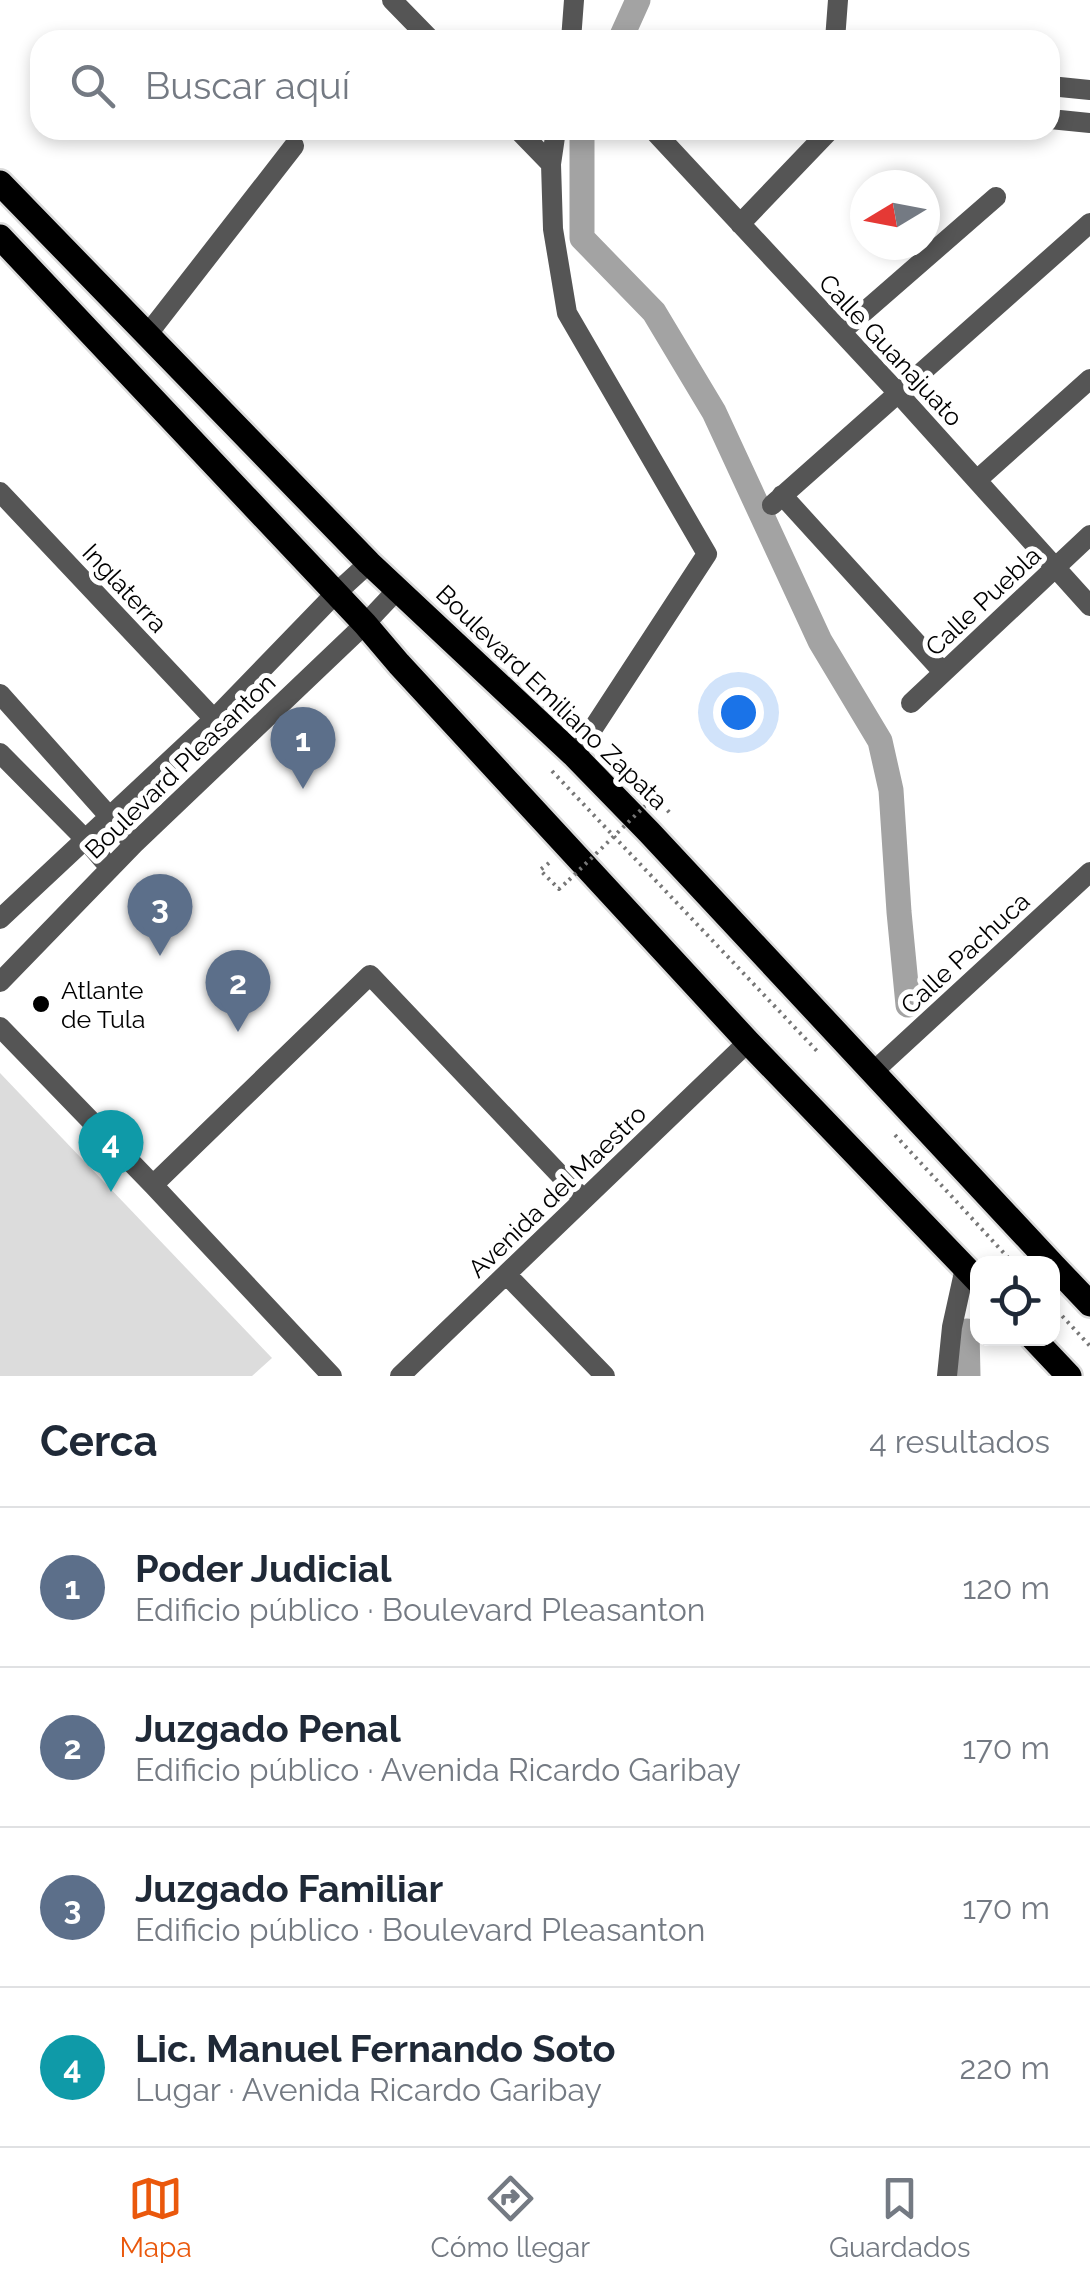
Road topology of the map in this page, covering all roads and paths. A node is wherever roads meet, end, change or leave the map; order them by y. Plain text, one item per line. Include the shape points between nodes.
1 (392, 0) edge
2 (574, 0) edge
3 (838, 0) edge
4 (421, 30) edge
5 (572, 30) edge
6 (836, 30) edge
7 (1060, 87) edge
8 (1090, 90) edge
9 (1060, 120) edge
10 (1090, 123) edge
11 (528, 140) edge
12 (555, 140) edge
13 (662, 140) edge
14 (820, 140) edge
15 (294, 146) dead end
16 (551, 164) junction
17 (0, 183) edge
18 (996, 198) dead end
19 (1090, 223) edge
20 (740, 224) junction
21 (0, 237) edge
22 (842, 332) junction
23 (147, 335) junction
24 (1090, 379) edge
25 (898, 393) junction
26 (976, 480) junction
27 (0, 492) edge
28 (8, 516) edge
29 (1090, 535) edge
30 (370, 563) junction
31 (1055, 568) junction
32 (398, 589) junction
33 (334, 594) junction
34 (1090, 606) edge
35 (365, 624) junction
36 (943, 672) junction
37 (0, 694) edge
38 (911, 703) dead end
39 (214, 719) junction
40 (0, 752) edge
41 (575, 756) junction
42 (550, 769) dead end
43 (670, 813) dead end
44 (110, 815) junction
45 (85, 839) junction
46 (134, 844) junction
47 (110, 868) junction
48 (540, 870) dead end
49 (1090, 872) edge
50 (0, 919) edge
51 (0, 982) edge
52 (0, 1027) edge
53 (748, 1042) junction
54 (818, 1053) dead end
55 (874, 1071) junction
56 (896, 1136) dead end
57 (153, 1185) junction
58 (583, 1199) junction
59 (1007, 1256) edge
60 (1045, 1256) edge
61 (1060, 1271) edge
62 (970, 1273) edge
63 (507, 1275) junction
64 (970, 1277) edge
65 (1087, 1296) edge
66 (1060, 1314) edge
67 (1041, 1346) edge
68 (1090, 1346) edge
69 (332, 1376) edge
70 (400, 1376) edge
71 (605, 1376) edge
72 (947, 1376) edge
73 (1069, 1376) edge

1 - 4 street
2 - 5 street
3 - 6 street
7 - 8 street
9 - 10 street
11 - 16 street
12 - 16 street
13 - 20 street, Calle Guanajuato
14 - 20 street
15 - 23 street
16 - 41 street via 568,313 706,554
17 - 23 main road, Boulevard Emiliano Zapata
18 - 22 street
19 - 25 street
20 - 22 street, Calle Guanajuato
21 - 33 main road
22 - 25 street, Calle Guanajuato
23 - 30 main road, Boulevard Emiliano Zapata
24 - 26 street
25 - 26 street, Calle Guanajuato
25 - 36 street via 777,500
26 - 31 street, Calle Guanajuato
27 - 28 street, Inglaterra
28 - 39 street, Inglaterra
29 - 31 street, Calle Puebla
30 - 32 main road, Boulevard Emiliano Zapata
30 - 33 street, Boulevard Pleasanton
31 - 34 street, Calle Guanajuato
31 - 36 street, Calle Puebla
32 - 35 street, Boulevard Pleasanton
32 - 41 main road, Boulevard Emiliano Zapata
33 - 35 main road
33 - 39 street, Boulevard Pleasanton
35 - 46 street, Boulevard Pleasanton
35 - 53 main road
36 - 38 street, Calle Puebla
37 - 44 street
39 - 44 street, Boulevard Pleasanton
40 - 45 street
41 - 55 main road, Boulevard Emiliano Zapata
42 - 54 path
43 - 48 path, bridge via 656,796 558,888
44 - 45 street, Boulevard Pleasanton
44 - 46 street
45 - 47 street
45 - 50 street, Boulevard Pleasanton
46 - 47 street, Boulevard Pleasanton
47 - 51 street, Boulevard Pleasanton
49 - 55 street, Calle Pachuca
52 - 57 street
53 - 58 street, Avenida del Maestro
53 - 62 main road
55 - 60 main road, Boulevard Emiliano Zapata
56 - 59 path
57 - 58 street via 370,975
57 - 69 street
58 - 63 street, Avenida del Maestro
61 - 65 main road, Boulevard Emiliano Zapata
63 - 70 street, Avenida del Maestro
63 - 71 street
64 - 72 street via 952,1327
66 - 68 path
67 - 73 main road

